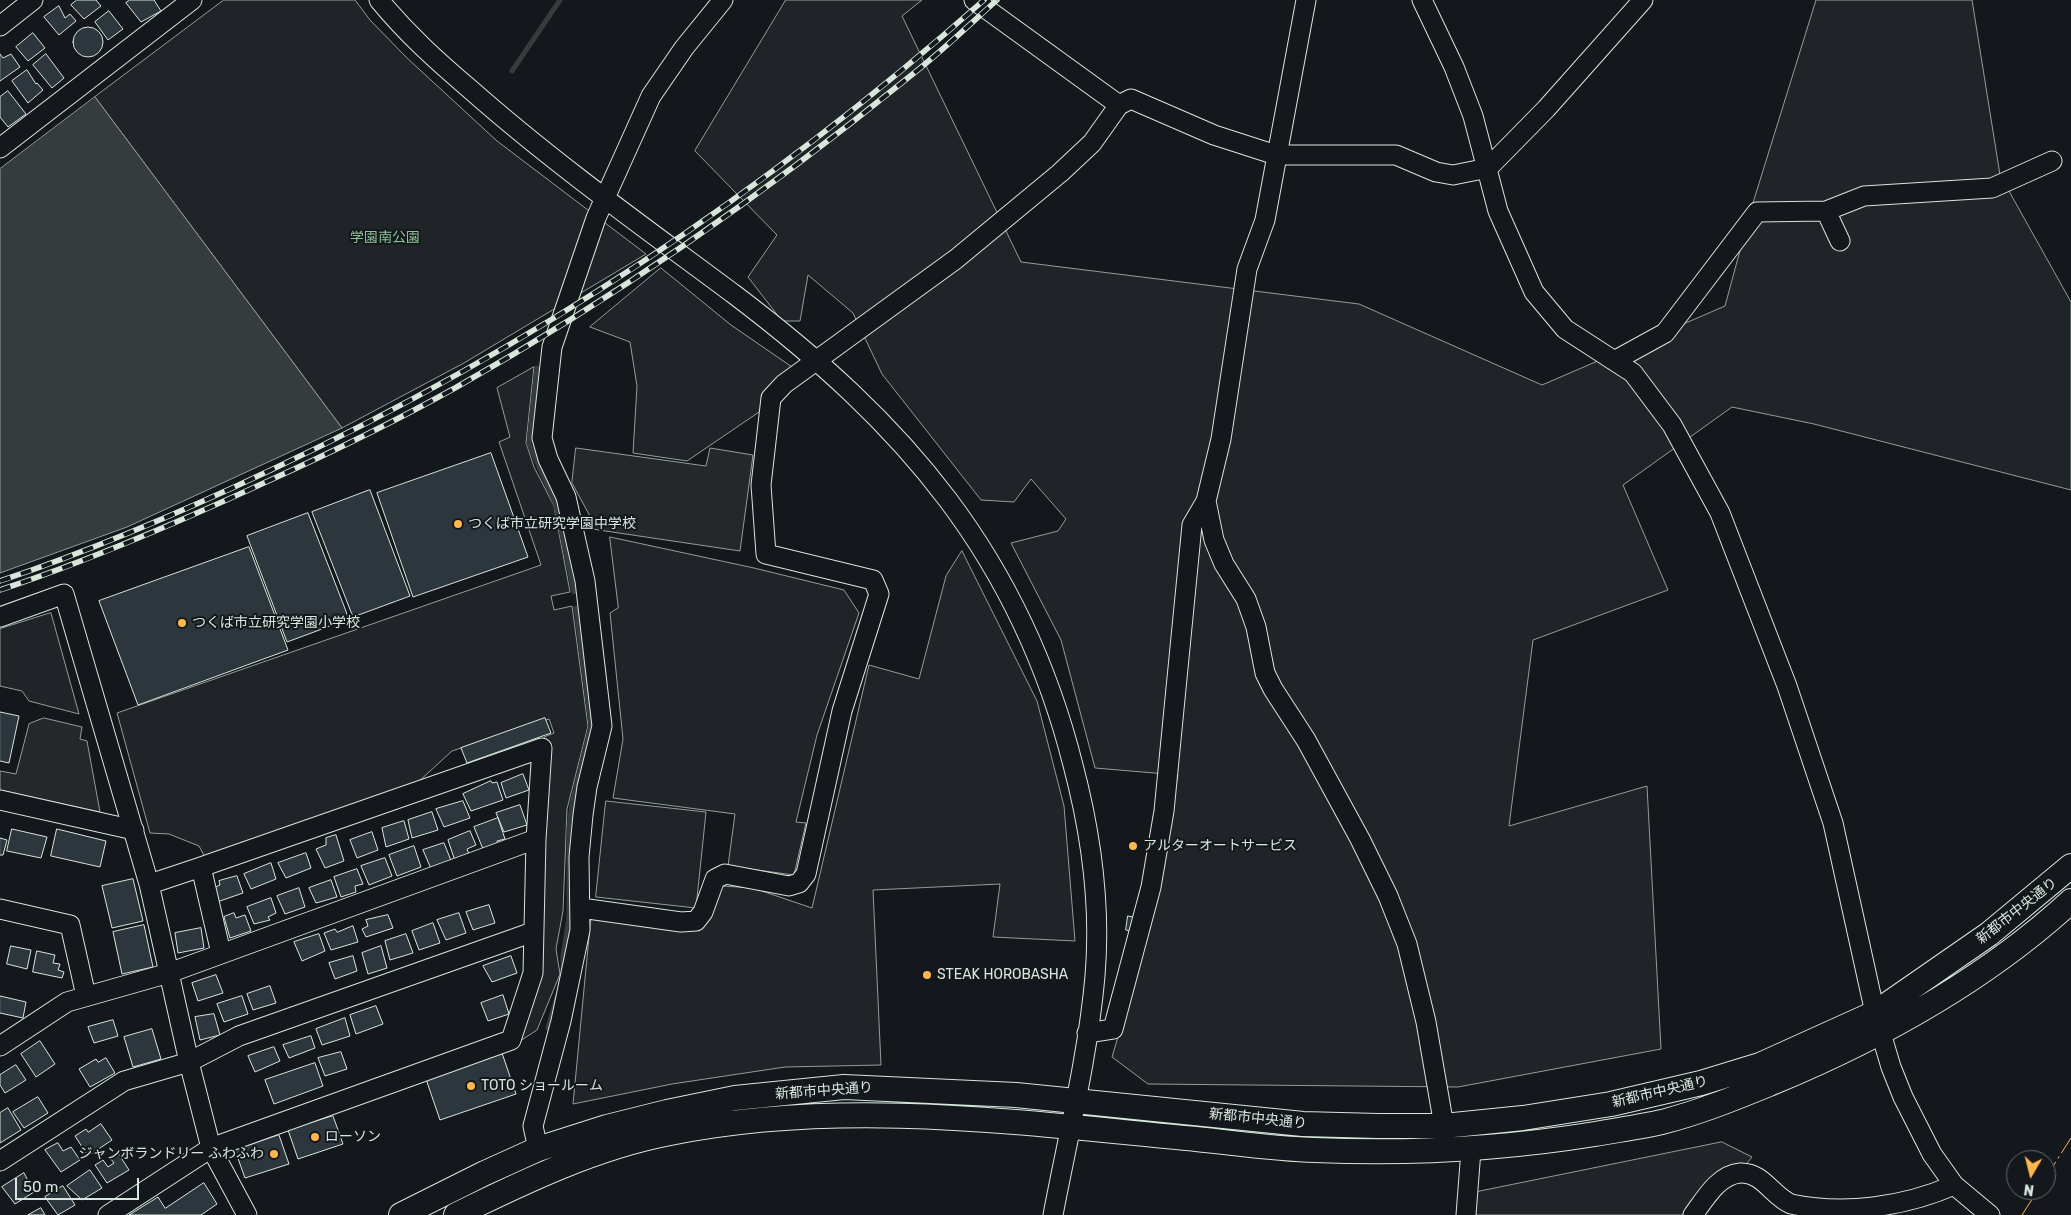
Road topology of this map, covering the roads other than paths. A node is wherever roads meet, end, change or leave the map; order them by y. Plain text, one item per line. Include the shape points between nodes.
1 (33, 0) edge
2 (192, 0) edge
3 (379, 0) edge
4 (723, 0) edge
5 (974, 0) edge
6 (1306, 0) edge
7 (1422, 0) edge
8 (1643, 0) edge
9 (0, 26) edge
10 (1119, 105) junction
11 (0, 148) edge
12 (1276, 156) junction
13 (2052, 161) dead end
14 (1488, 168) junction
15 (604, 198) junction
16 (1826, 211) junction
17 (1840, 241) dead end
18 (816, 360) junction
19 (1614, 361) junction
20 (1206, 501) junction
21 (0, 616) edge
22 (0, 800) edge
23 (134, 830) junction
24 (536, 839) junction
25 (2071, 866) edge
26 (201, 867) junction
27 (159, 881) dead end
28 (2071, 901) edge
29 (581, 908) junction
30 (0, 909) edge
31 (533, 932) junction
32 (221, 953) junction
33 (169, 973) junction
34 (86, 996) junction
35 (1878, 1023) junction
36 (1087, 1033) junction
37 (0, 1046) edge
38 (189, 1062) junction
39 (1075, 1100) junction
40 (1444, 1126) junction
41 (1070, 1127) junction
42 (212, 1148) junction
43 (538, 1150) junction
44 (1471, 1150) junction
45 (0, 1161) edge
46 (1954, 1185) junction
47 (108, 1215) edge
48 (247, 1215) edge
49 (401, 1215) edge
50 (456, 1215) edge
51 (1053, 1215) edge
52 (1466, 1215) edge
53 (1693, 1215) edge
54 (1990, 1215) edge

1 - 9 street
2 - 11 street
3 - 15 street via 406,33 525,138
4 - 15 street via 651,96
5 - 10 street
6 - 12 street
7 - 14 street via 1470,108
8 - 14 street via 1546,109
10 - 12 street via 1131,99 1214,135
10 - 18 street via 1092,144 1060,173 956,259
12 - 14 street via 1396,155 1436,172 1453,174
12 - 20 street via 1265,220 1247,269 1221,440
13 - 16 street via 1992,188 1864,196
14 - 19 street via 1503,225 1534,292 1564,329
15 - 18 street
15 - 29 street via 552,347 542,438 566,497 585,581 602,726 583,815 579,858
16 - 17 street
16 - 19 street via 1757,212 1665,333
18 - 29 street via 771,398 761,485 766,554 872,580 879,594 842,711 806,874 799,884 789,886 725,874 715,879 703,912 696,921 681,922
18 - 36 street via 902,442 968,525 1001,579 1040,660 1066,734 1093,862 1095,974
19 - 35 street via 1633,373 1672,425 1720,513 1787,686 1833,823
20 - 36 street via 1192,526 1164,811 1151,887 1113,1029
20 - 40 street via 1214,540 1224,564 1246,599 1256,627 1265,673 1360,839 1407,944 1426,1022
21 - 23 street via 64,594
22 - 23 street
23 - 33 street
24 - 26 street via 542,748
24 - 31 street
24 - 32 street
25 - 35 main road, 新都市中央通り
26 - 27 street
26 - 32 street
28 - 35 main road, 新都市中央通り via 2004,955 1943,997
29 - 43 street via 580,930 561,1021 533,1126
30 - 34 street via 70,925
31 - 38 street via 239,1036
31 - 42 street via 533,972 511,1040
32 - 33 street
33 - 34 street
33 - 38 street
34 - 37 street via 67,1002
35 - 40 main road, 新都市中央通り via 1760,1066 1701,1083 1611,1104
35 - 44 main road, 新都市中央通り via 1840,1055 1704,1110 1657,1123 1548,1142
35 - 46 street via 1904,1097 1932,1154
36 - 39 street
38 - 42 street
38 - 45 street via 124,1081
39 - 40 main road, 新都市中央通り via 1303,1124
39 - 41 street
39 - 43 main road, 新都市中央通り via 932,1089 844,1087 735,1098 667,1112 607,1127
41 - 44 main road, 新都市中央通り via 1313,1150
41 - 50 main road, 新都市中央通り via 884,1115 814,1115 742,1121 666,1133 600,1153 514,1187
41 - 51 street
42 - 47 street
42 - 48 street
43 - 49 main road, 新都市中央通り
44 - 52 street
46 - 53 street via 1870,1213 1826,1213 1790,1204 1755,1175 1740,1173 1725,1177
46 - 54 street

